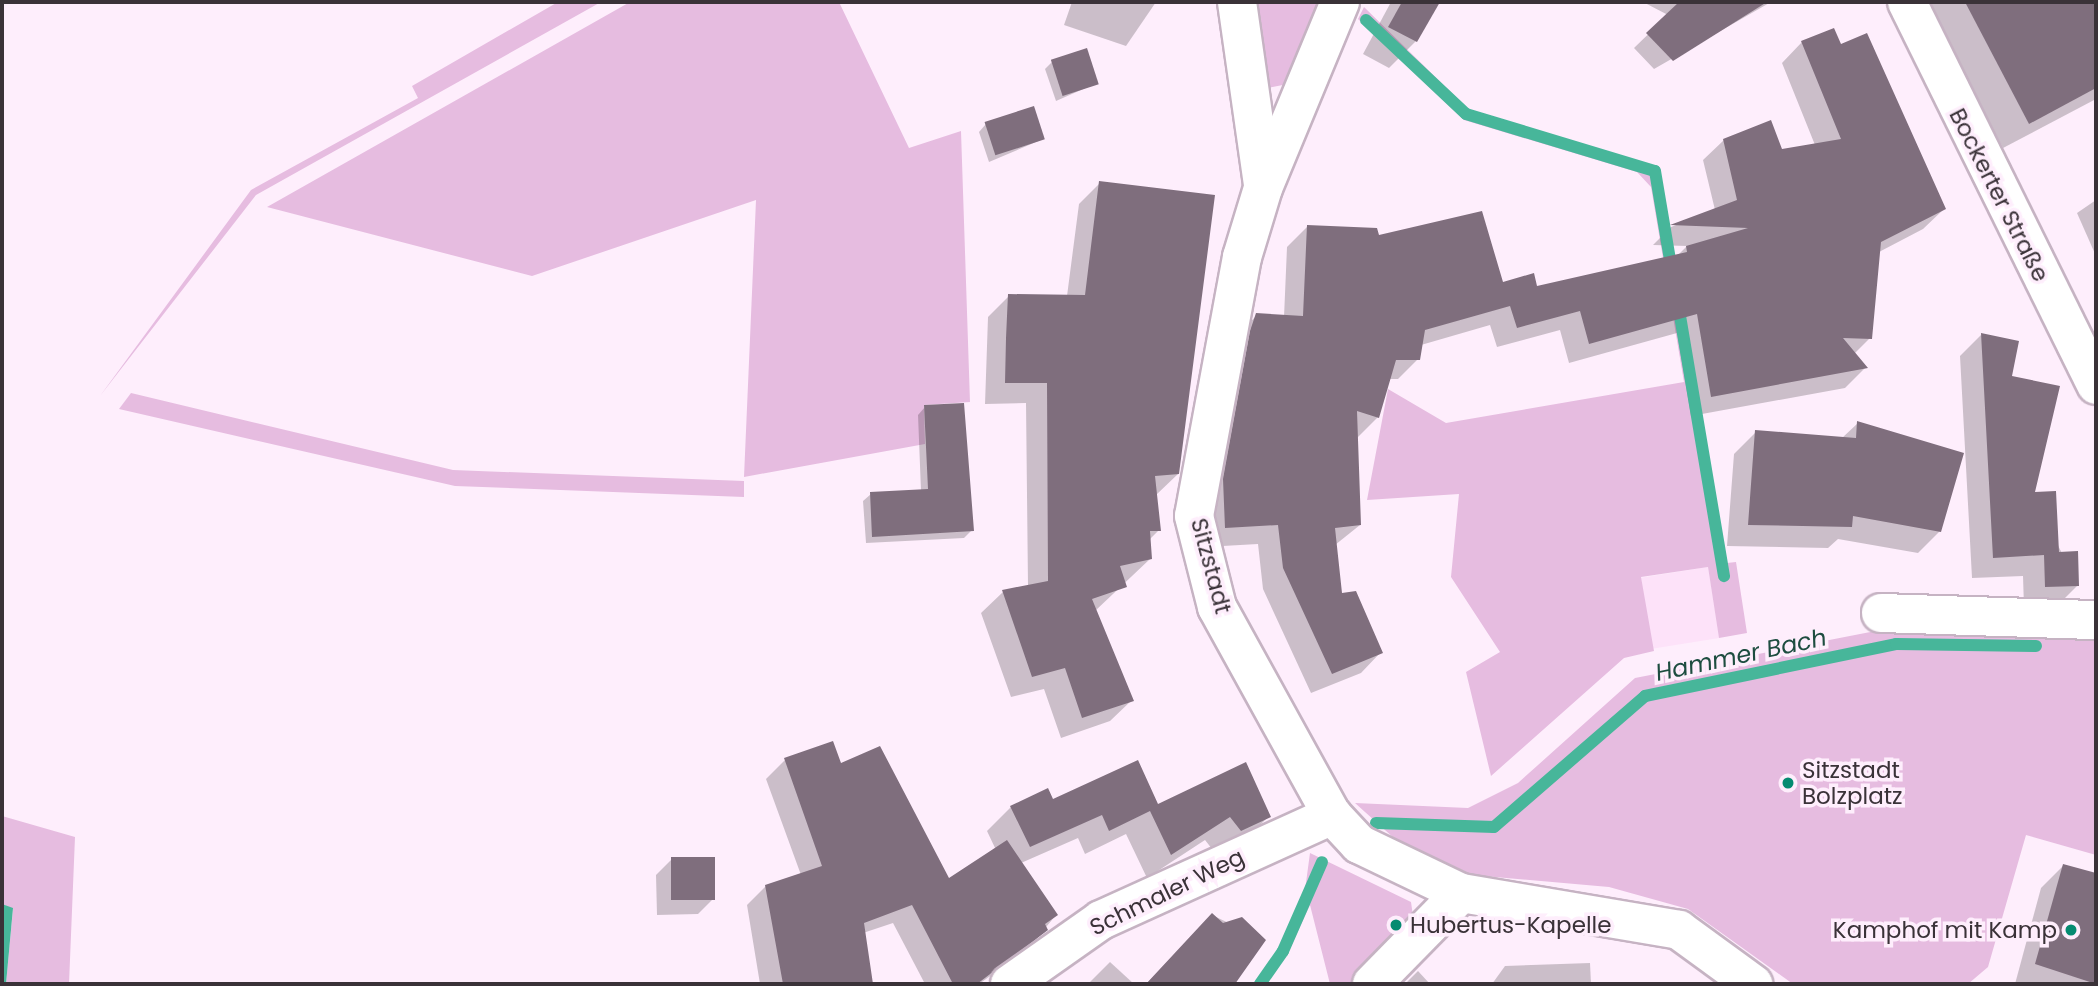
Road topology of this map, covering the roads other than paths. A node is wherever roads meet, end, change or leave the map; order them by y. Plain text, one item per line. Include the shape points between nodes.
1 (1237, 2) edge
2 (1340, 2) edge
3 (1907, 2) edge
4 (1263, 188) junction
5 (2096, 385) edge
6 (1881, 613) dead end
7 (2096, 620) edge
8 (1332, 815) junction
9 (1461, 893) junction
10 (1010, 984) edge
11 (1372, 984) edge
12 (1753, 984) edge

1 - 4 street, Sitzstadt
2 - 4 street, Sitzstadt
3 - 5 street, Bockerter Straße
4 - 8 street, Sitzstadt via 1242,257 1194,516 1217,607
6 - 7 street
8 - 9 street, Sitzstadt via 1359,844
8 - 10 street, Schmaler Weg via 1101,920
9 - 11 street
9 - 12 street, Sitzstadt via 1679,930

